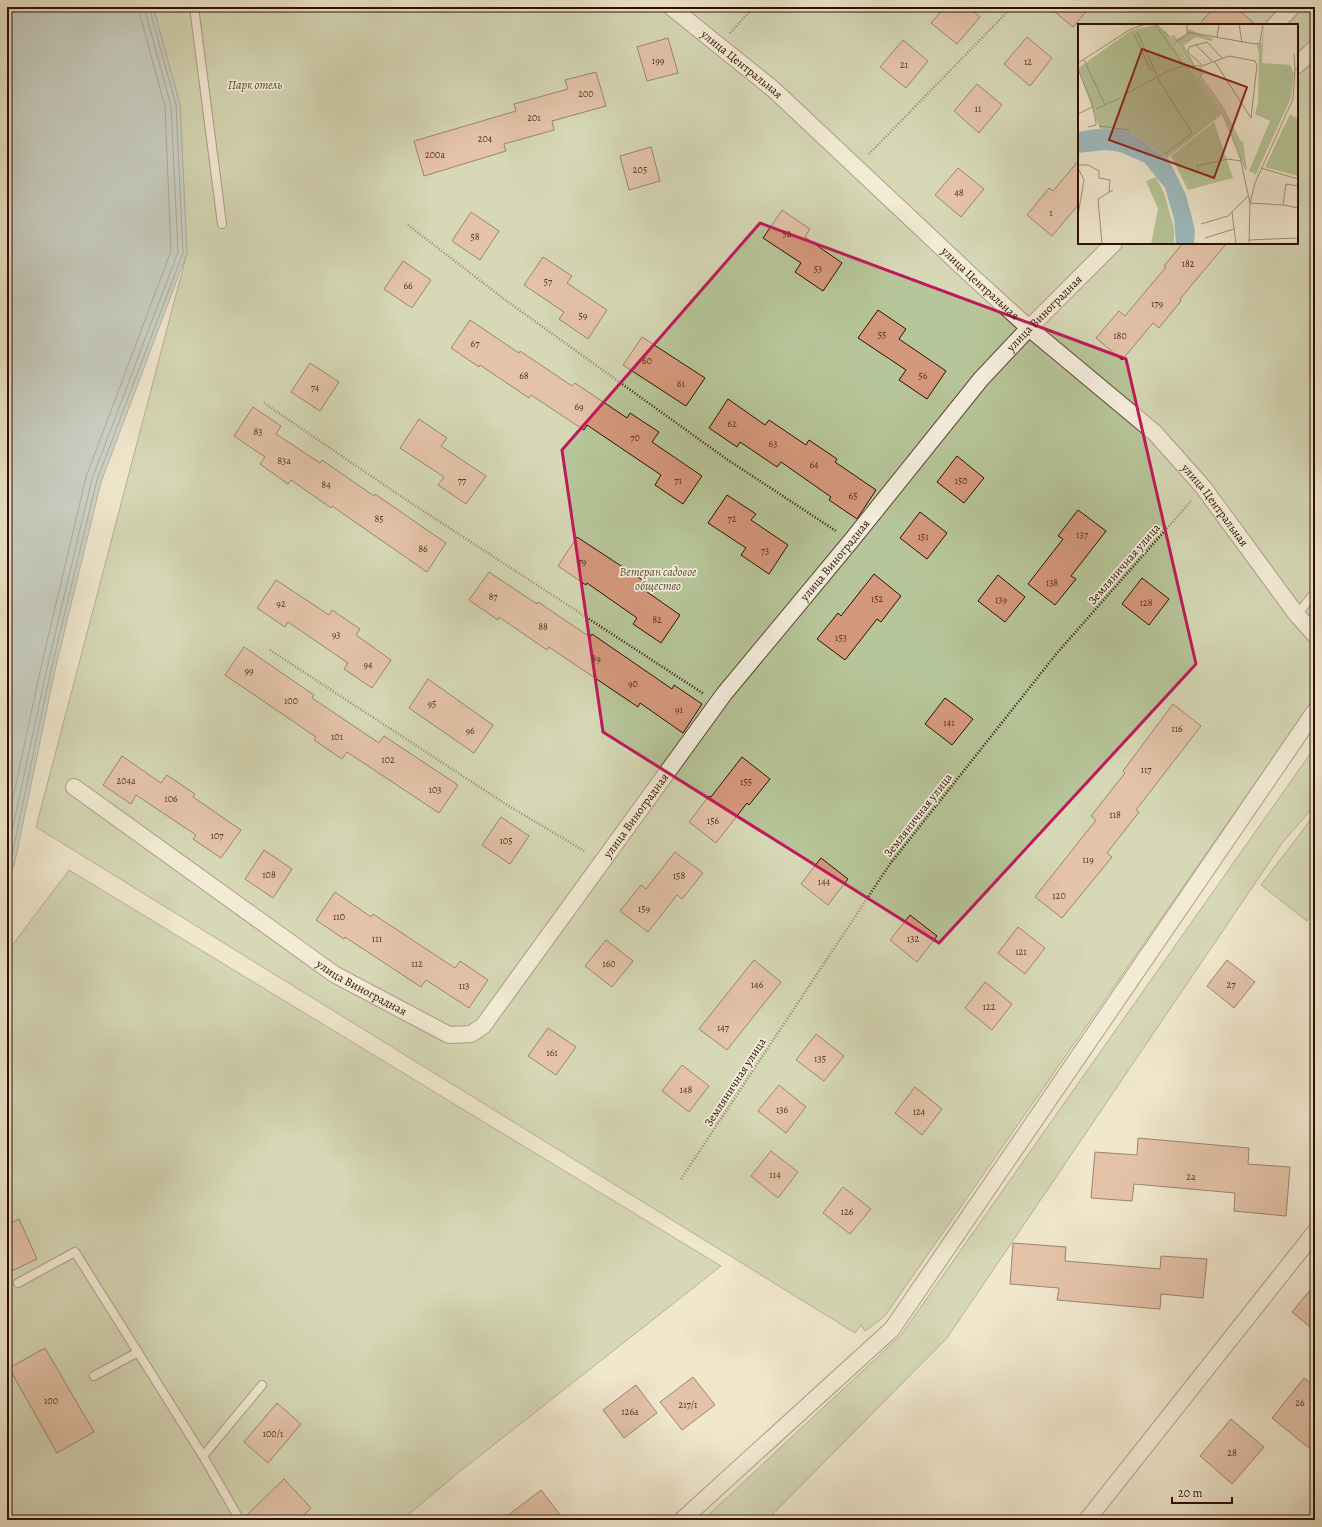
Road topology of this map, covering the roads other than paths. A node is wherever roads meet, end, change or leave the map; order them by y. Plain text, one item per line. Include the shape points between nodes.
1 (194, 7) edge
2 (671, 7) edge
3 (1292, 7) edge
4 (1276, 24) edge
5 (1315, 48) edge
6 (1298, 65) edge
7 (222, 224) dead end
8 (1109, 245) edge
9 (1029, 328) junction
10 (1315, 592) edge
11 (1297, 615) junction
12 (1315, 635) edge
13 (1315, 711) edge
14 (74, 787) dead end
15 (1315, 1232) edge
16 (18, 1283) dead end
17 (138, 1352) junction
18 (94, 1376) dead end
19 (262, 1385) dead end
20 (203, 1456) junction
21 (240, 1520) edge
22 (682, 1520) edge
23 (1087, 1520) edge

1 - 7 lane
2 - 9 street, улица Центральная via 773,89
3 - 4 street
5 - 6 street
8 - 9 street, улица Виноградная
9 - 11 street, улица Центральная via 1155,432 1203,487
9 - 14 street, улица Виноградная via 981,380 717,703 483,1026 471,1034 449,1035 334,974
10 - 11 lane
11 - 12 street, улица Центральная
13 - 22 street via 892,1329
15 - 23 street
16 - 17 lane via 75,1252
17 - 18 lane
17 - 20 lane
19 - 20 lane
20 - 21 lane

